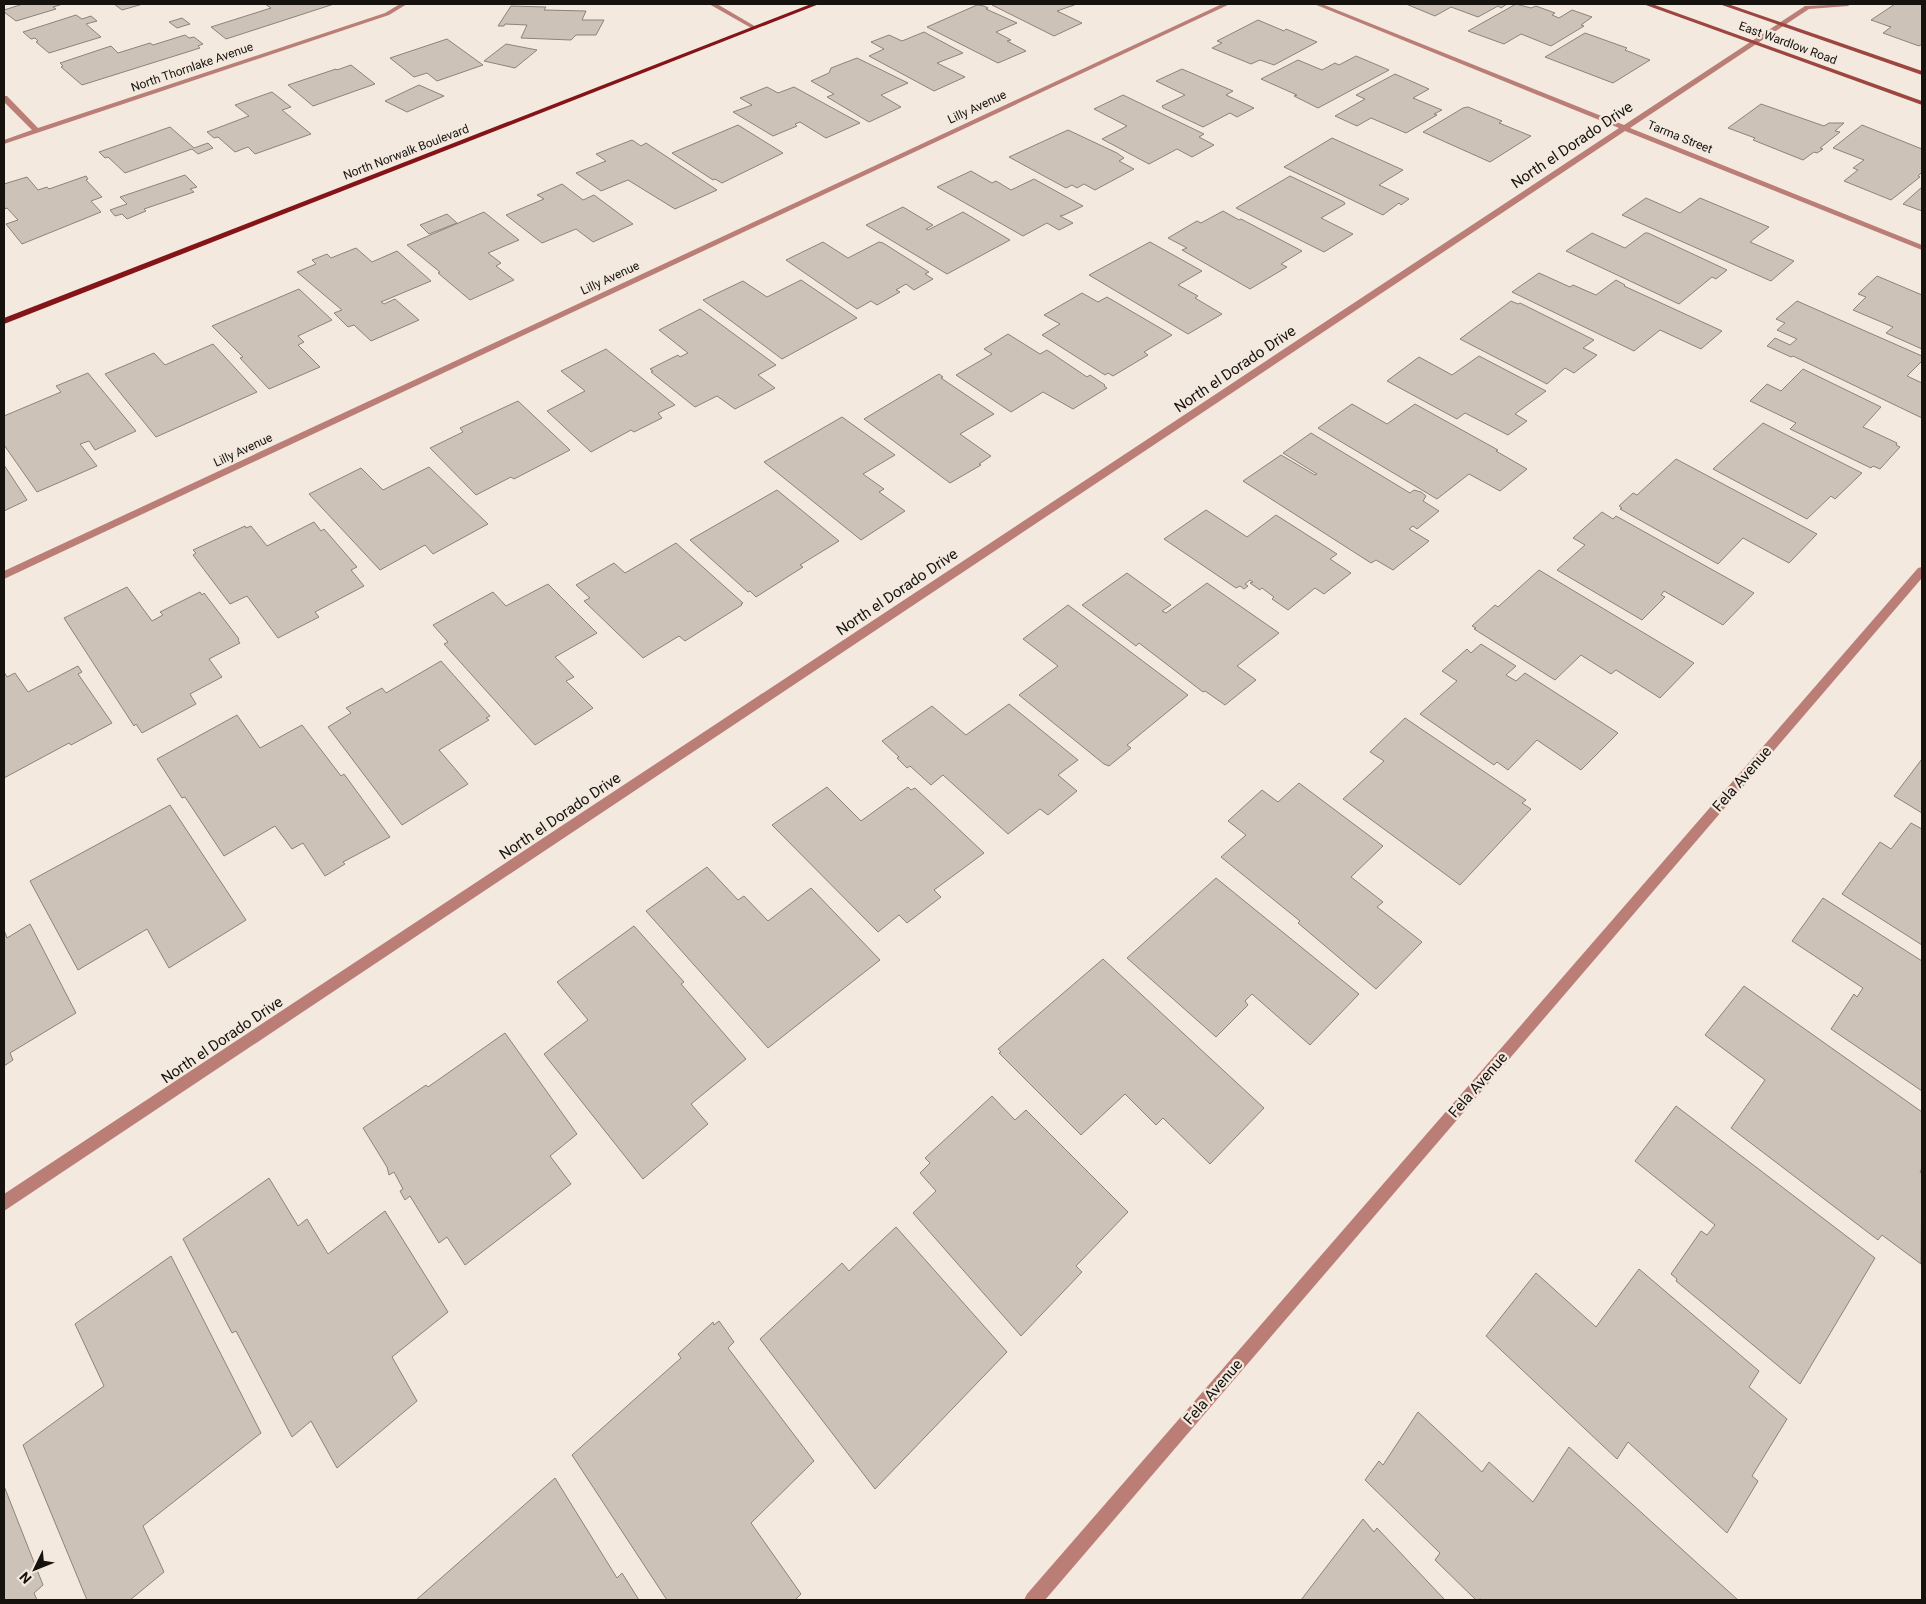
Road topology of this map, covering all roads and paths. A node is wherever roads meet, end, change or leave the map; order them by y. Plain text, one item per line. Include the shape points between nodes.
1 (404, 4) edge
2 (712, 4) edge
3 (816, 4) edge
4 (1227, 4) edge
5 (1317, 4) edge
6 (1646, 4) edge
7 (1722, 4) edge
8 (1848, 4) edge
9 (1808, 5) edge
10 (1781, 24) junction
11 (755, 28) junction
12 (1754, 43) junction
13 (1922, 73) edge
14 (4, 98) edge
15 (1922, 103) edge
16 (1626, 127) junction
17 (37, 132) junction
18 (4, 142) edge
19 (1922, 248) edge
20 (4, 320) edge
21 (1922, 570) edge
22 (4, 575) edge
23 (4, 1203) edge
24 (1033, 1600) edge

1 - 17 street, North Thornlake Avenue via 387,14
2 - 11 street
3 - 11 main road, North Norwalk Boulevard
4 - 22 street, Lilly Avenue
5 - 16 street, Tarma Street
6 - 12 main road, East Wardlow Road
7 - 10 main road, East Wardlow Road
8 - 9 street, North el Dorado Drive
9 - 10 street, North el Dorado Drive
10 - 12 street, North el Dorado Drive
10 - 13 main road, East Wardlow Road
11 - 20 main road, North Norwalk Boulevard
12 - 15 main road, East Wardlow Road
12 - 16 street, North el Dorado Drive
14 - 17 street
16 - 19 street, Tarma Street
16 - 23 street, North el Dorado Drive
17 - 18 street, North Thornlake Avenue
21 - 24 street, Fela Avenue

